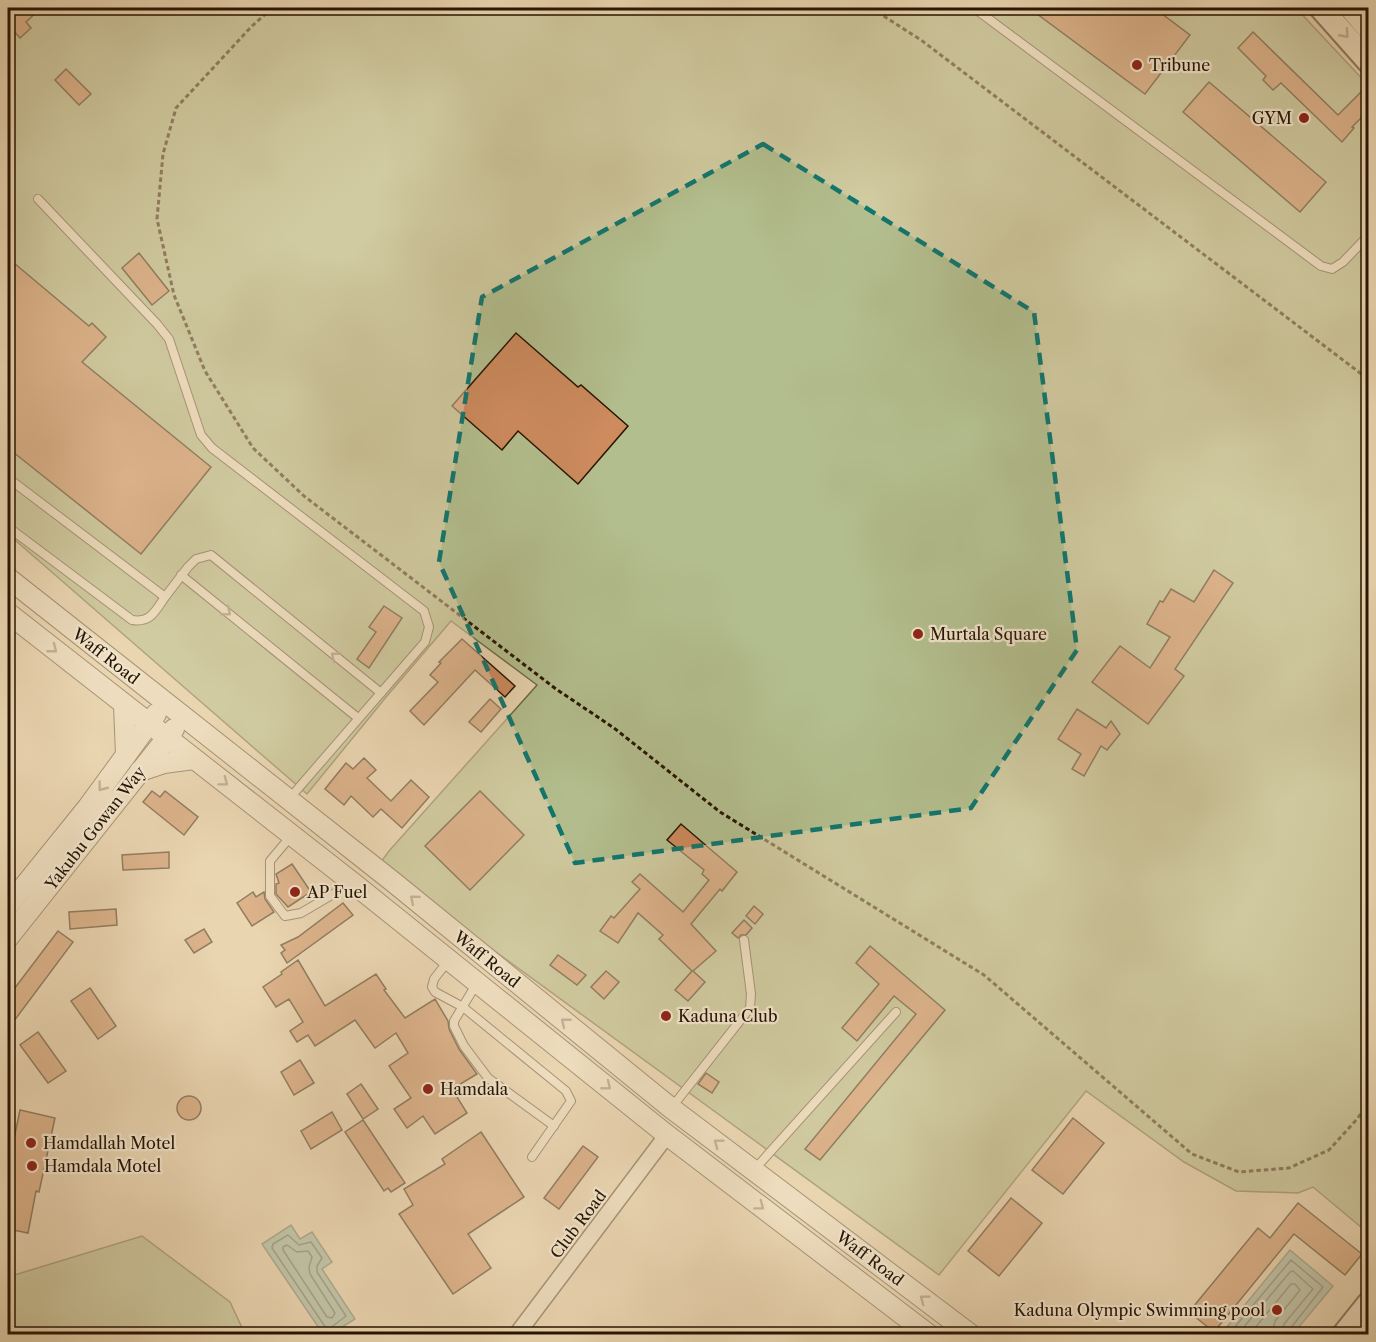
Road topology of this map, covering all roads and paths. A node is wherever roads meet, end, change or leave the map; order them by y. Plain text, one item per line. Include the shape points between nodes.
1 (272, 8) edge
2 (871, 8) edge
3 (974, 8) edge
4 (1321, 8) edge
5 (1351, 8) edge
6 (1368, 28) edge
7 (1368, 61) edge
8 (38, 199) dead end
9 (1368, 236) edge
10 (1368, 379) edge
11 (8, 478) edge
12 (8, 527) edge
13 (181, 575) junction
14 (8, 578) edge
15 (165, 597) junction
16 (8, 613) edge
17 (381, 693) junction
18 (165, 703) junction
19 (124, 705) junction
20 (183, 717) junction
21 (358, 718) junction
22 (150, 723) junction
23 (167, 737) junction
24 (126, 755) junction
25 (194, 759) junction
26 (140, 771) junction
27 (288, 800) junction
28 (292, 835) junction
29 (353, 883) junction
30 (8, 906) edge
31 (8, 939) edge
32 (744, 940) dead end
33 (449, 959) junction
34 (477, 982) junction
35 (463, 1007) junction
36 (896, 1012) dead end
37 (1368, 1102) edge
38 (671, 1108) junction
39 (554, 1126) junction
40 (667, 1135) junction
41 (532, 1157) dead end
42 (754, 1170) junction
43 (1368, 1304) edge
44 (517, 1335) edge
45 (927, 1335) edge
46 (970, 1335) edge
47 (1344, 1335) edge

1 - 37 path via 176,108 163,154 157,219 174,295 201,360 253,448 304,496 720,812 984,975 1192,1154 1239,1172 1289,1168 1329,1150
2 - 10 path via 921,40
3 - 9 lane via 1321,266 1332,269 1343,262
4 -> 7 main road
5 - 6 main road
8 - 17 lane via 169,339 201,435 212,448 424,611 429,627 425,642
11 - 15 lane
12 - 15 lane via 132,620 148,619
13 - 15 lane
17 -> 13 lane via 211,555 196,559
13 -> 21 lane
14 - 18 street, Waff Road
16 -> 19 street, Waff Road
17 - 21 lane
18 - 20 street, Waff Road
18 - 22 street, Yakubu Gowan Way
19 - 22 street, Waff Road
19 - 24 street
20 - 23 street, Yakubu Gowan Way
20 - 27 street, Waff Road
21 - 27 lane
22 - 23 street, Waff Road
22 - 24 street, Yakubu Gowan Way
23 - 25 street, Waff Road
23 - 26 street, Yakubu Gowan Way
24 -> 30 street, Yakubu Gowan Way
25 - 26 street
25 -> 28 street, Waff Road
26 - 31 street, Yakubu Gowan Way
38 -> 27 street, Waff Road
28 - 29 street, Waff Road
28 - 29 lane via 270,861 270,896 285,916 301,913
29 - 33 street, Waff Road
32 - 38 lane via 750,1008
33 - 34 street, Waff Road
33 - 35 lane via 432,987
34 - 35 lane
34 -> 40 street, Waff Road
35 - 39 lane via 454,1026 481,1069
35 - 39 lane via 566,1091 571,1101
36 - 42 lane
42 -> 38 street, Waff Road
39 - 41 lane
40 - 44 street, Club Road
40 -> 45 street, Waff Road
46 -> 42 street, Waff Road
43 - 47 main road

